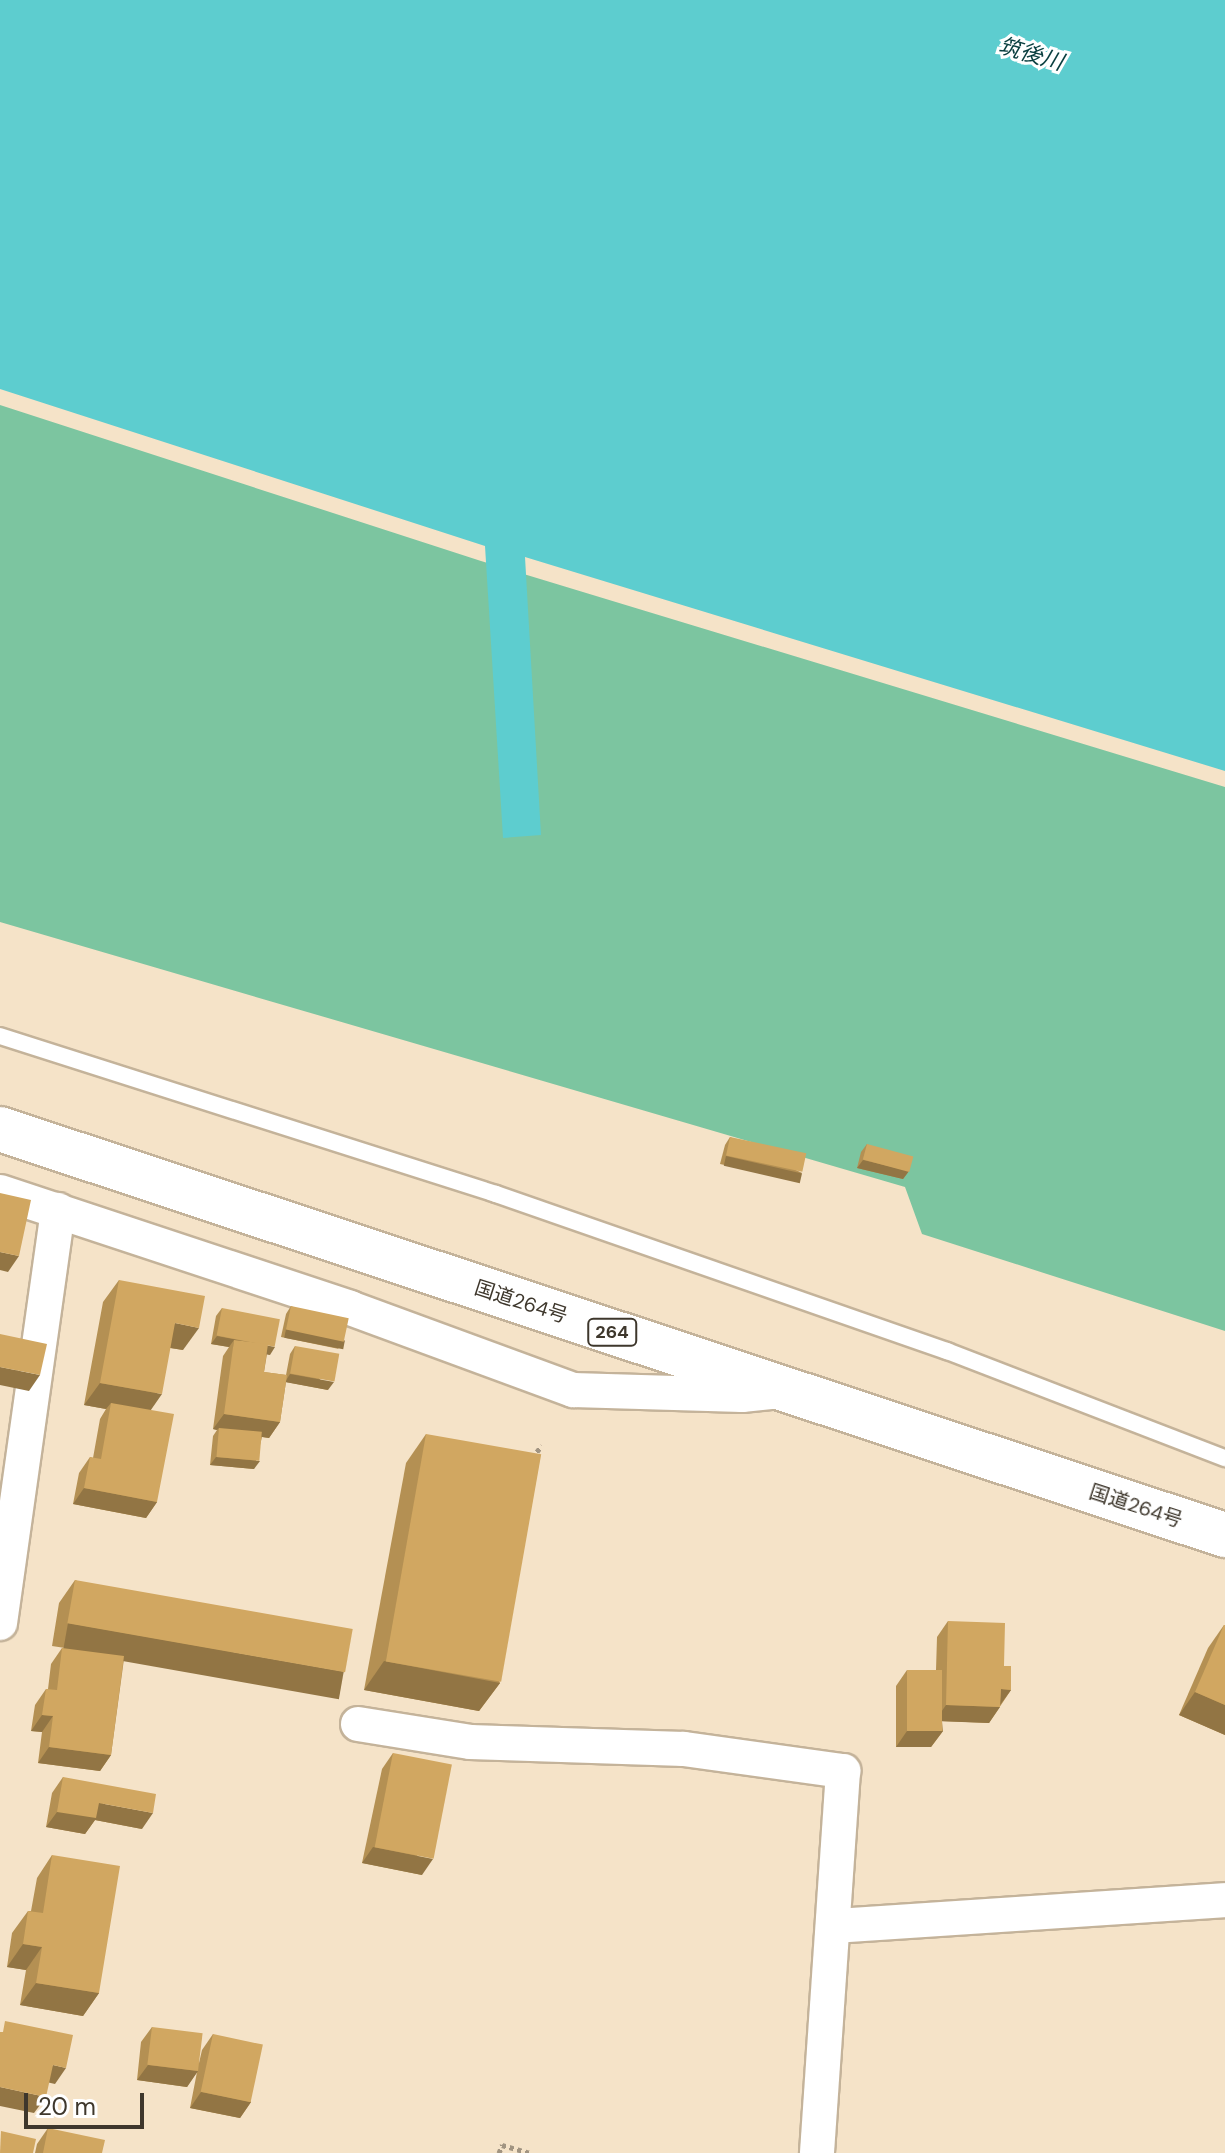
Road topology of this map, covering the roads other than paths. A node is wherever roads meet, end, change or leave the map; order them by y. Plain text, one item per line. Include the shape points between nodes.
1 (0, 1036) edge
2 (0, 1129) edge
3 (0, 1192) edge
4 (58, 1210) junction
5 (787, 1390) junction
6 (1225, 1458) edge
7 (1225, 1535) edge
8 (0, 1623) edge
9 (358, 1724) dead end
10 (1225, 1900) edge
11 (835, 1926) junction
12 (817, 2153) edge

1 - 6 lane via 496,1194 947,1351
2 - 5 highway, 国道264号 / 264
3 - 4 street
4 - 5 street via 573,1390 742,1395
4 - 8 street
5 - 7 highway, 国道264号 / 264
9 - 11 street via 470,1742 684,1749 843,1771
10 - 11 street
11 - 12 street

